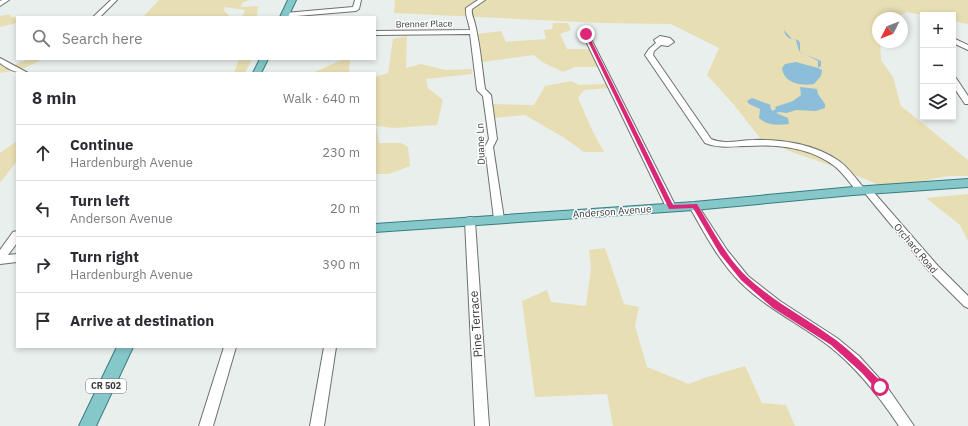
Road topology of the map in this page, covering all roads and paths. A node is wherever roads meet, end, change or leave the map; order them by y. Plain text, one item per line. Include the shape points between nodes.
1 (6, 0) edge
2 (114, 0) edge
3 (292, 0) edge
4 (358, 0) edge
5 (479, 2) edge
6 (0, 4) edge
7 (97, 16) edge
8 (285, 16) edge
9 (474, 32) junction
10 (376, 33) edge
11 (585, 33) dead end
12 (956, 42) edge
13 (660, 43) dead end
14 (968, 48) edge
15 (264, 60) edge
16 (1, 61) edge
17 (21, 72) edge
18 (258, 72) edge
19 (956, 84) edge
20 (968, 102) edge
21 (968, 183) edge
22 (860, 190) junction
23 (694, 206) junction
24 (671, 207) junction
25 (499, 219) junction
26 (470, 221) junction
27 (376, 228) edge
28 (16, 236) edge
29 (16, 258) edge
30 (0, 259) edge
31 (968, 303) edge
32 (125, 348) edge
33 (230, 348) edge
34 (330, 348) edge
35 (87, 426) edge
36 (206, 426) edge
37 (317, 426) edge
38 (482, 426) edge
39 (907, 426) edge

1 - 6 street
2 - 7 street
3 - 8 main road
4 - 8 street via 356,9
5 - 9 street, Duane Ln via 468,11
9 - 10 street, Brenner Place
9 - 25 street, Duane Ln via 481,90 487,94 493,139 489,147
11 - 24 street
12 - 14 street
13 - 22 street, Orchard Road via 649,55 708,142 773,143 805,149 820,155
15 - 18 main road
16 - 17 street
19 - 20 street
21 - 22 main road, Anderson Avenue
22 - 23 main road, Anderson Avenue
22 - 31 street, Orchard Road
23 - 24 main road, Anderson Avenue
23 - 39 street via 722,252 740,274 776,306 819,332 848,355 880,387
24 - 25 main road, Anderson Avenue
25 - 26 main road, Anderson Avenue
26 - 27 main road, Anderson Avenue
26 - 38 street, Pine Terrace
28 - 30 street
29 - 30 street
32 - 35 main road, CR 502
33 - 36 street
34 - 37 street

